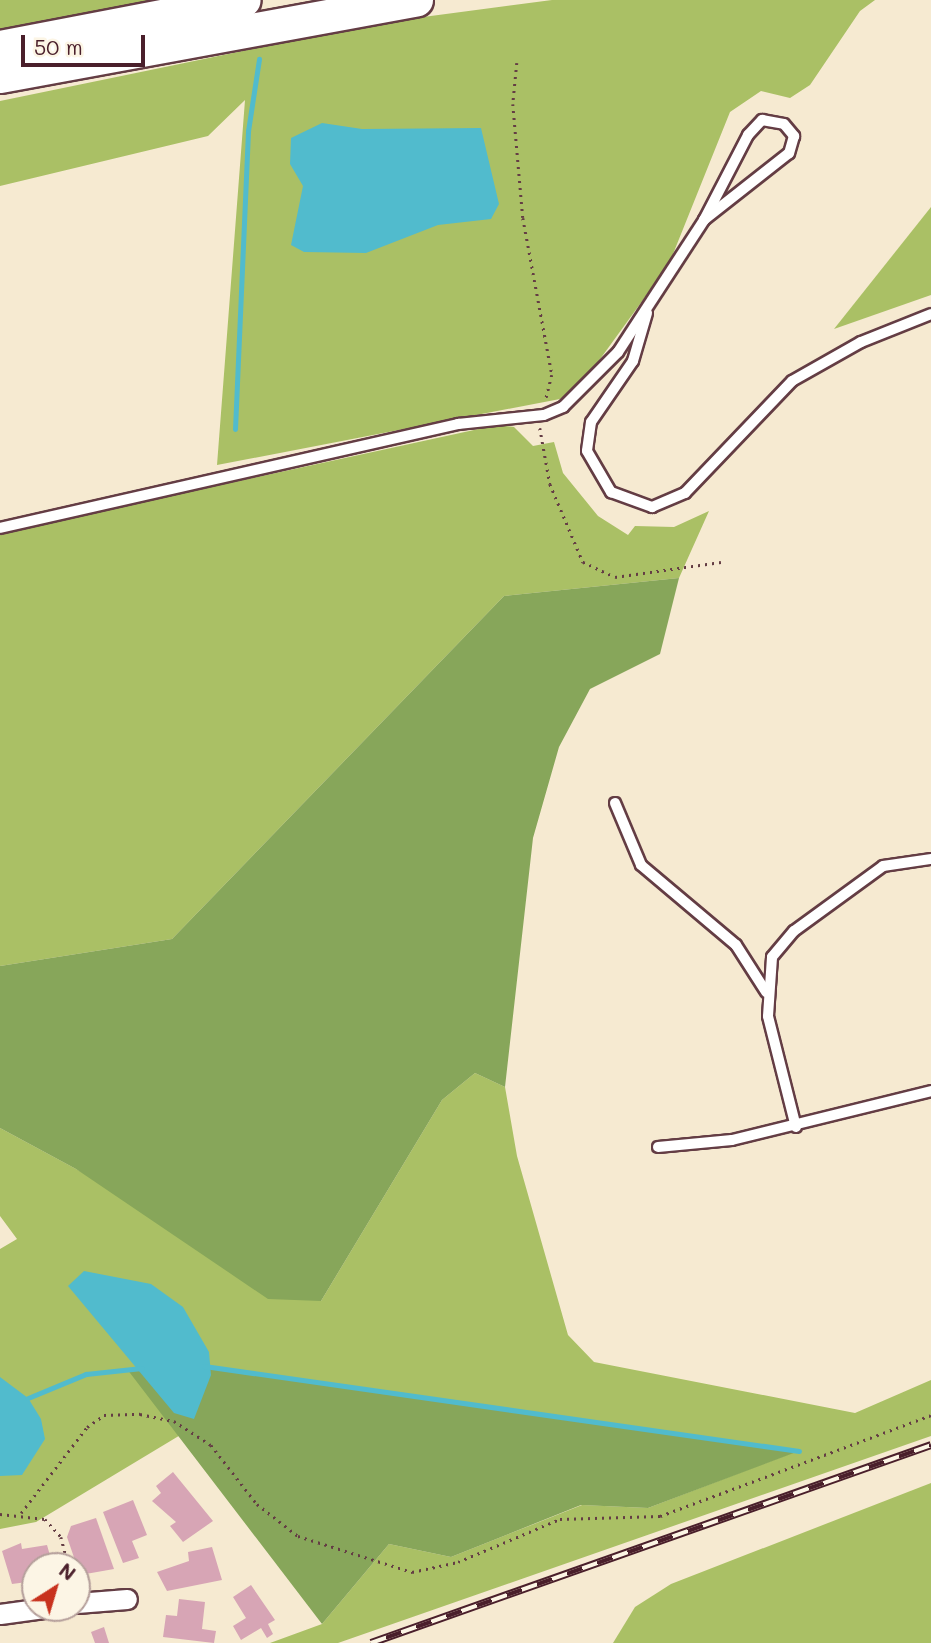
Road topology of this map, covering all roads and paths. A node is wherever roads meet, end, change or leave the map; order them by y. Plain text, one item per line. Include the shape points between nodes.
1 (243, 0) edge
2 (416, 0) edge
3 (0, 47) edge
4 (517, 63) dead end
5 (0, 76) edge
6 (704, 220) junction
7 (651, 303) junction
8 (931, 314) edge
9 (538, 416) junction
10 (0, 528) edge
11 (721, 562) dead end
12 (615, 803) dead end
13 (931, 859) edge
14 (767, 993) junction
15 (931, 1091) edge
16 (796, 1127) junction
17 (658, 1147) dead end
18 (931, 1415) edge
19 (21, 1513) junction
20 (0, 1514) edge
21 (64, 1552) edge
22 (127, 1599) dead end
23 (91, 1602) edge
24 (21, 1611) edge
25 (0, 1614) edge

1 - 3 highway
2 - 5 highway
4 - 9 path via 513,104 523,218 552,375
6 - 6 lane via 748,135 762,120 784,124 794,136 789,153
6 - 7 lane
7 - 8 lane via 633,361 591,422 587,452 611,492 652,507 685,493 792,381 861,342
7 - 9 lane via 587,390
9 - 10 lane via 458,424
9 - 11 path via 550,484 583,562 615,577
12 - 14 lane via 641,865 736,945
13 - 14 lane via 883,866 794,931 772,957
14 - 16 lane
15 - 16 lane
16 - 17 lane
18 - 19 path via 660,1516 560,1519 458,1562 412,1572 298,1536 257,1504 209,1444 174,1422 140,1414 96,1420
19 - 20 path
19 - 21 path via 54,1526
22 - 23 street
24 - 25 street

